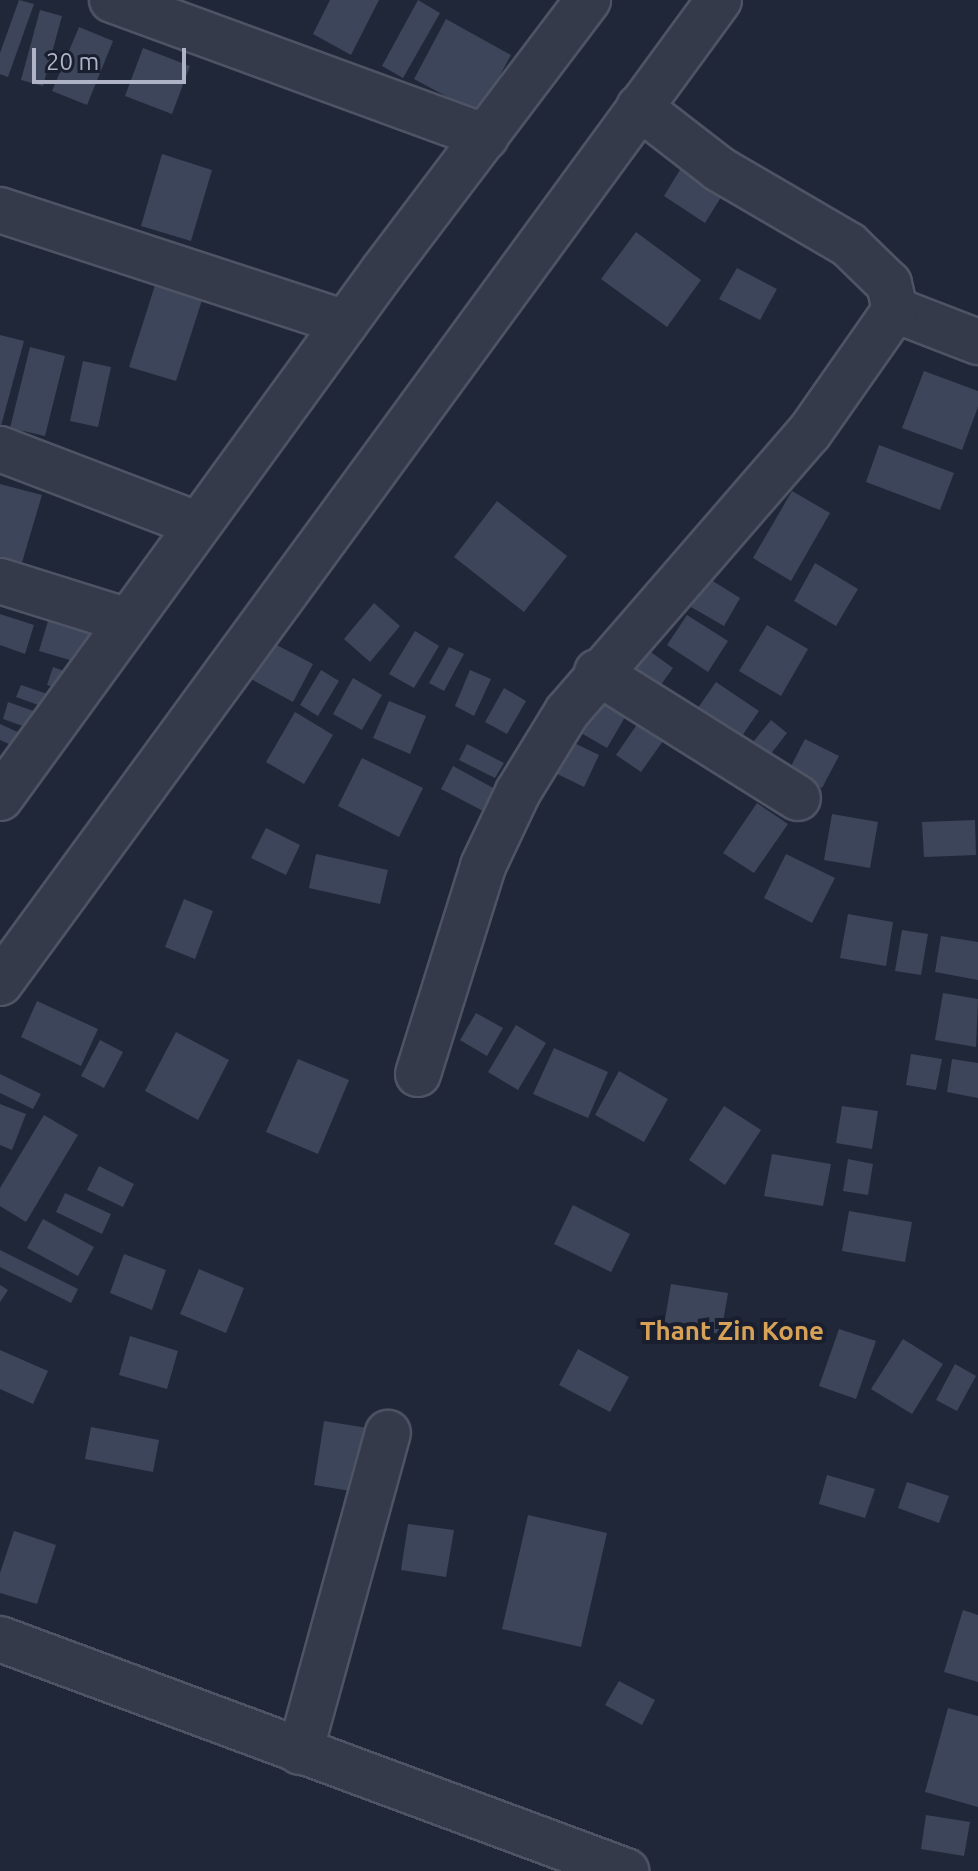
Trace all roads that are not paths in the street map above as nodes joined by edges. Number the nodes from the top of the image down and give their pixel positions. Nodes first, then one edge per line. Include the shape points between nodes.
1 (112, 0) edge
2 (588, 0) edge
3 (719, 0) edge
4 (639, 107) junction
5 (486, 137) junction
6 (0, 210) edge
7 (895, 310) junction
8 (345, 323) junction
9 (978, 342) edge
10 (0, 449) edge
11 (196, 524) junction
12 (0, 581) edge
13 (128, 621) junction
14 (597, 672) junction
15 (0, 798) edge
16 (798, 798) dead end
17 (0, 983) edge
18 (418, 1074) dead end
19 (388, 1433) dead end
20 (0, 1639) edge
21 (300, 1752) junction
22 (626, 1871) edge

1 - 5 street
2 - 5 street
3 - 4 street
4 - 7 street via 719,169 849,245 889,284
4 - 17 street
5 - 8 street
6 - 8 street
7 - 9 street
7 - 14 street via 809,433
8 - 11 street
10 - 11 street
11 - 13 street
12 - 13 street
13 - 15 street
14 - 16 street
14 - 18 street via 518,792 483,866
19 - 21 street
20 - 21 street
21 - 22 street

